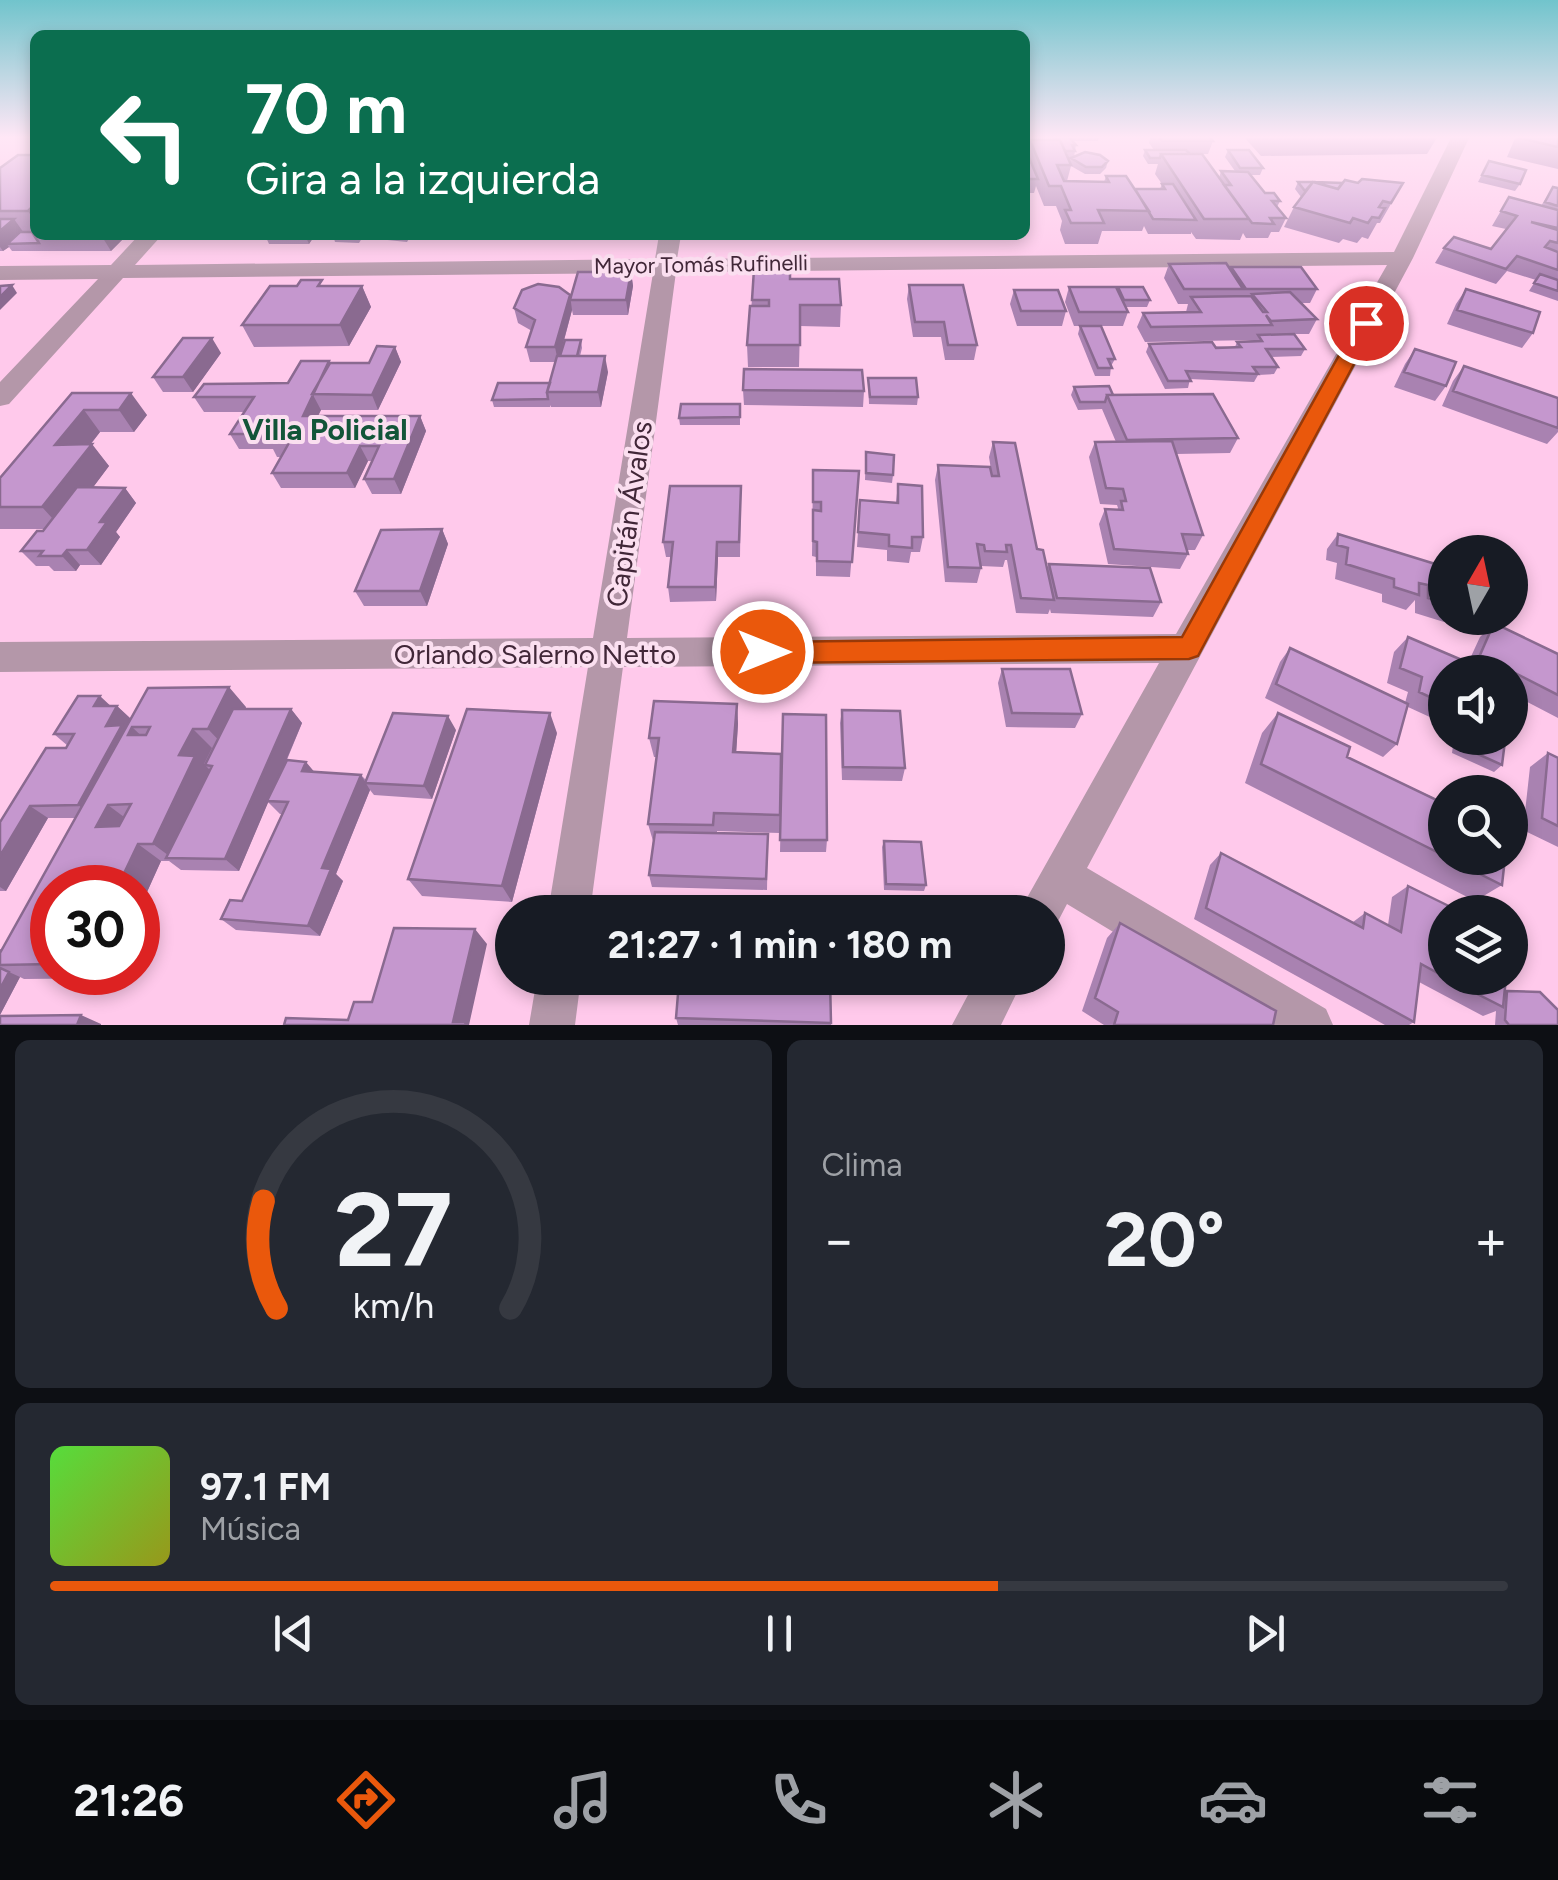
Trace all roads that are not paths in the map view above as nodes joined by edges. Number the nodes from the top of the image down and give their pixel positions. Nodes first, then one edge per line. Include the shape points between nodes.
1 (1438, 184) edge
2 (145, 240) edge
3 (668, 249) edge
4 (1402, 258) junction
5 (116, 272) junction
6 (0, 273) edge
7 (0, 398) edge
8 (1189, 648) junction
9 (608, 654) junction
10 (0, 657) edge
11 (1050, 894) edge
12 (572, 895) edge
13 (557, 995) edge
14 (992, 995) edge
15 (552, 1025) edge
16 (975, 1025) edge
17 (1310, 1025) edge

1 - 4 street
2 - 5 street
3 - 4 street, Mayor Tomás Rufinelli
3 - 5 street, Mayor Tomás Rufinelli
3 - 9 street, Capitán Ávalos
4 - 8 street
5 - 6 street, Mayor Tomás Rufinelli
5 - 7 street
8 - 9 street, Orlando Salerno Netto
8 - 11 street
9 - 10 street, Orlando Salerno Netto
9 - 12 street, Capitán Ávalos
11 - 17 street
13 - 15 street
14 - 16 street

